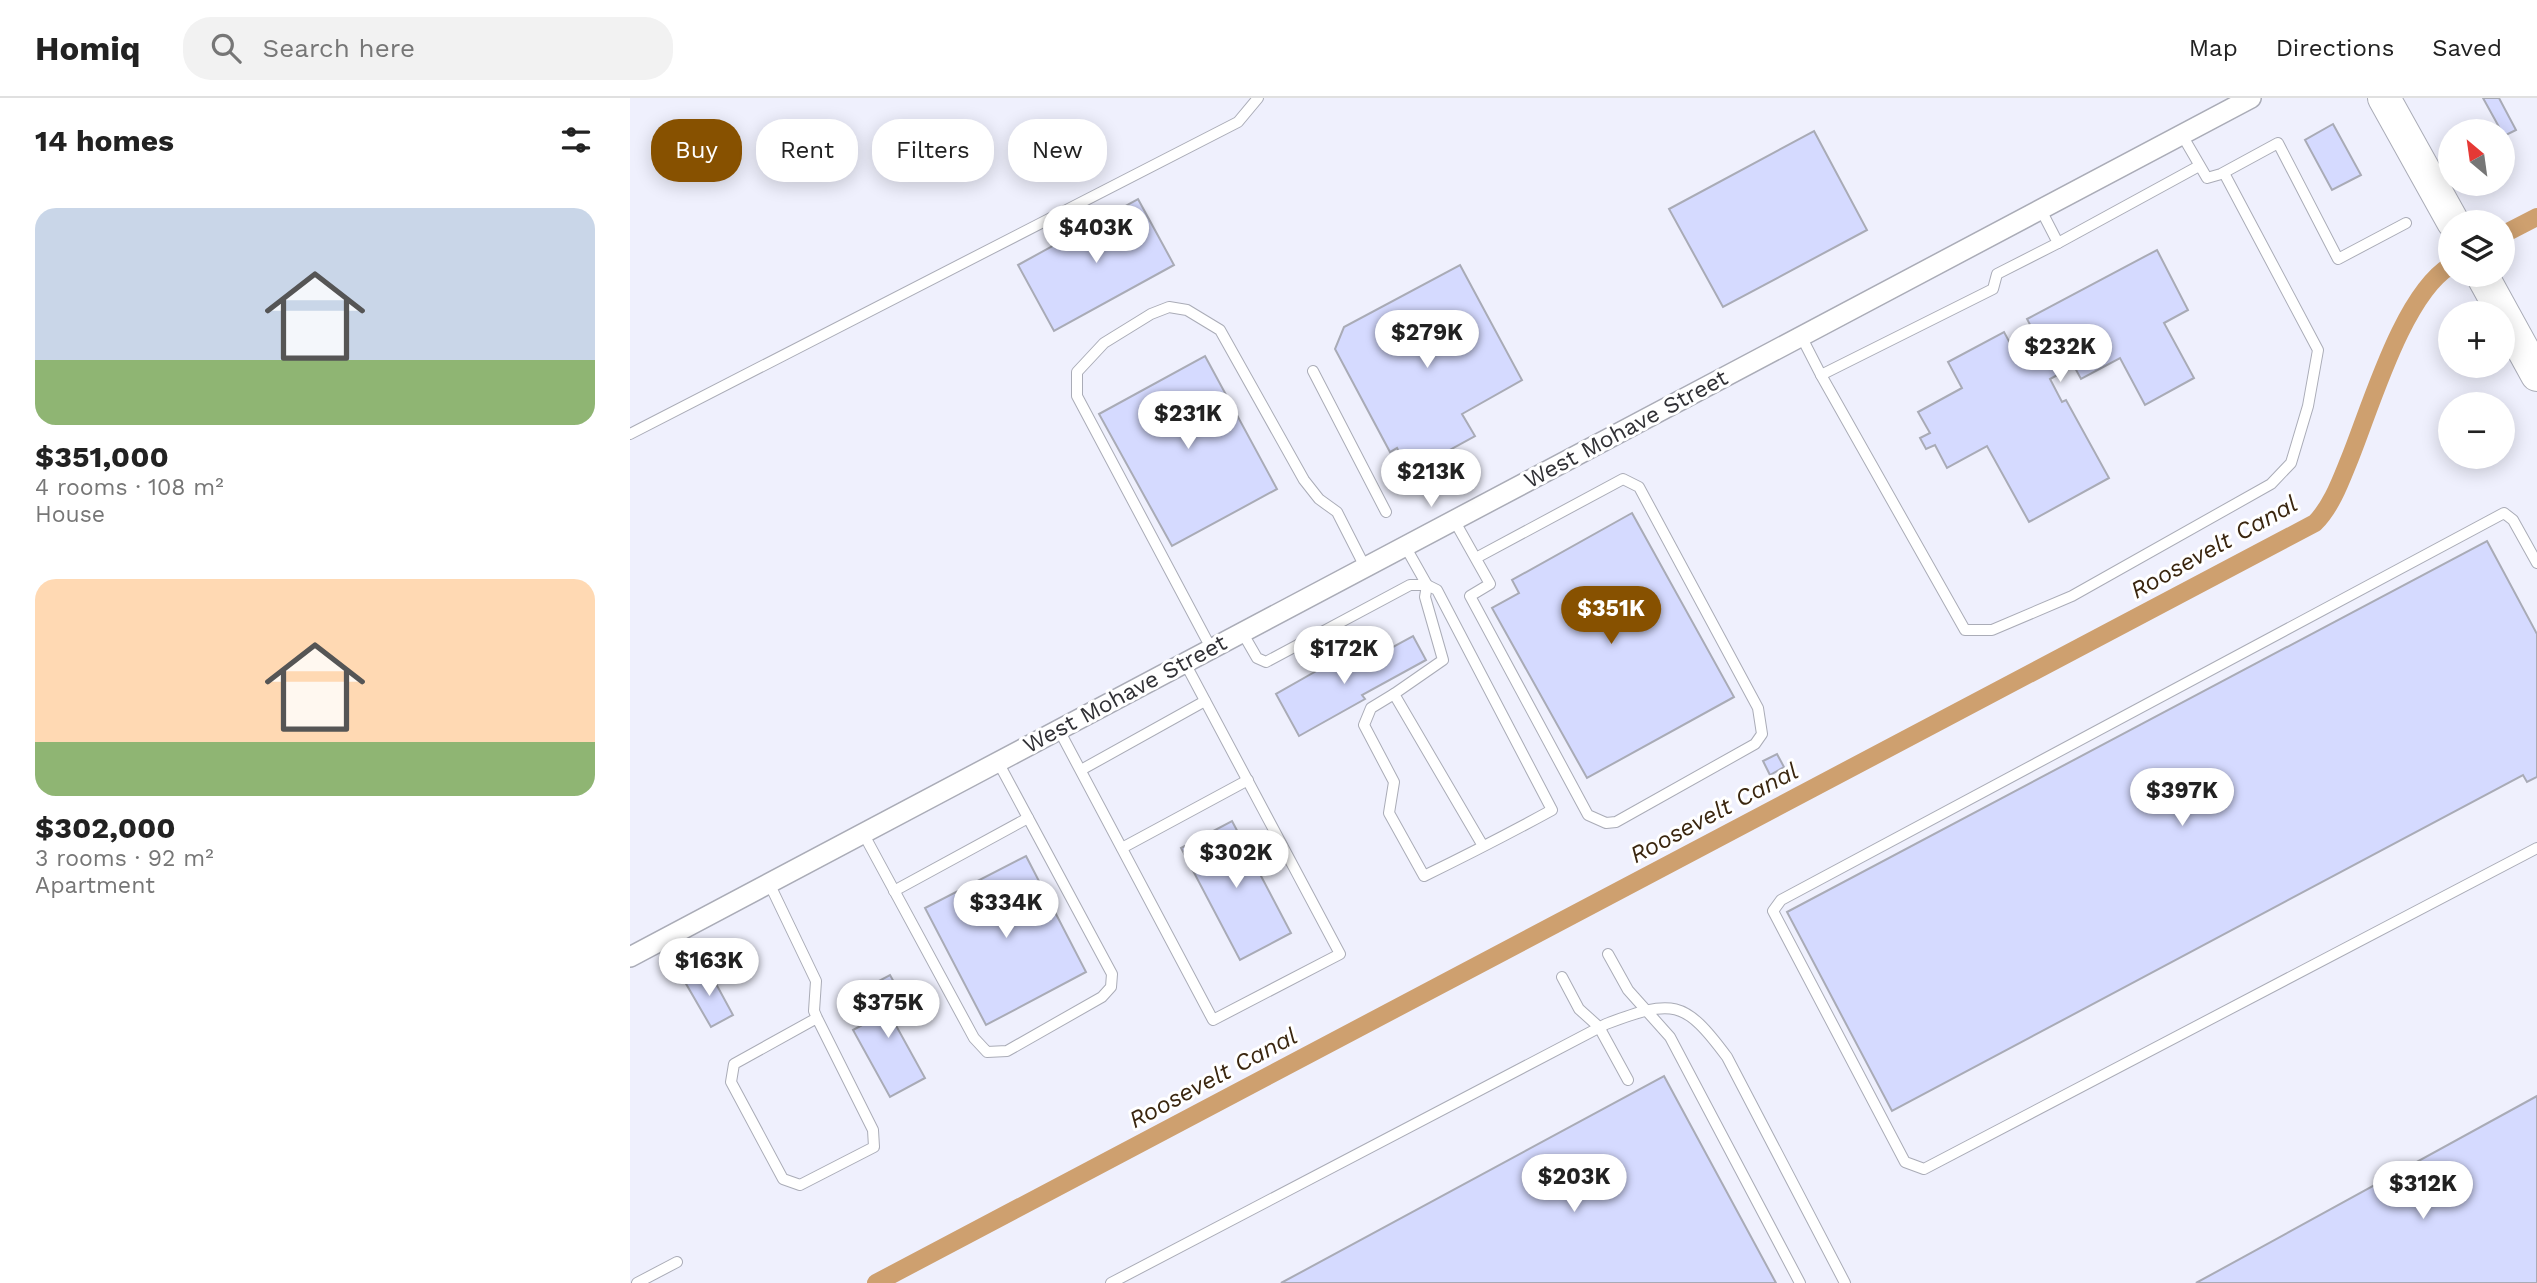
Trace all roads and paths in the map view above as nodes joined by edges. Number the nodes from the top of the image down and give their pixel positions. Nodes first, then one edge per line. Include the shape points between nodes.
1 (1258, 98) edge
2 (2251, 98) edge
3 (2384, 98) edge
4 (2182, 135) junction
5 (2199, 166) junction
6 (2224, 173) junction
7 (2040, 210) junction
8 (2446, 210) edge
9 (2406, 223) dead end
10 (2058, 243) junction
11 (2489, 287) edge
12 (1801, 336) junction
13 (1313, 371) dead end
14 (1821, 375) junction
15 (2537, 375) edge
16 (630, 434) edge
17 (1386, 512) dead end
18 (1454, 520) junction
19 (1405, 546) junction
20 (1476, 558) junction
21 (2537, 563) edge
22 (1365, 567) junction
23 (1427, 584) junction
24 (1242, 632) junction
25 (1211, 648) junction
26 (1185, 663) junction
27 (1394, 694) junction
28 (1205, 701) junction
29 (1059, 730) junction
30 (998, 762) junction
31 (1081, 770) junction
32 (1248, 780) junction
33 (1028, 818) junction
34 (863, 834) junction
35 (1483, 846) junction
36 (1122, 848) junction
37 (2537, 848) edge
38 (769, 883) junction
39 (894, 891) junction
40 (1608, 954) dead end
41 (630, 957) edge
42 (1562, 977) dead end
43 (1646, 1009) junction
44 (817, 1018) junction
45 (1599, 1027) junction
46 (1628, 1080) dead end
47 (677, 1262) dead end
48 (637, 1283) edge
49 (1111, 1283) edge
50 (1800, 1283) edge
51 (1845, 1283) edge

1 - 16 lane via 1238,122
2 - 4 street, West Mohave Street
3 - 8 main road
4 - 5 lane
4 - 7 street, West Mohave Street
5 - 6 lane via 2207,178
5 - 10 lane
6 - 9 lane via 2278,143 2338,260
6 - 14 lane via 2318,350 2291,463 2272,484 2072,597 1992,630 1965,630
7 - 10 lane
7 - 12 street, West Mohave Street
10 - 14 lane via 1997,275 1993,289
11 - 15 main road
12 - 14 lane
12 - 18 street, West Mohave Street
13 - 17 lane
18 - 19 street, West Mohave Street
18 - 20 lane
19 - 22 street, West Mohave Street
19 - 23 lane
20 - 20 lane via 1490,584 1469,596 1588,815 1605,823 1616,822 1755,744 1762,734 1758,708 1634,483 1623,479
21 - 37 lane via 2513,520 2504,513 1781,900 1773,912 1905,1162 1924,1169
22 - 24 street, West Mohave Street
22 - 25 lane via 1336,512 1304,480 1220,330 1187,310 1169,307 1152,314 1088,356 1077,372 1077,396
23 - 24 lane via 1410,585 1266,662 1257,658
23 - 27 lane via 1425,597 1443,660
23 - 35 lane via 1437,590 1552,810
24 - 25 street, West Mohave Street
25 - 26 street, West Mohave Street
26 - 28 lane
26 - 29 street, West Mohave Street
27 - 35 lane
27 - 35 lane via 1371,708 1364,725 1394,782 1390,813 1424,876
28 - 31 lane
28 - 32 lane
29 - 30 street, West Mohave Street
29 - 31 lane
30 - 33 lane
30 - 34 street, West Mohave Street
31 - 36 lane
32 - 36 lane
32 - 36 lane via 1340,954 1213,1020
33 - 39 lane
33 - 39 lane via 1112,974 1111,987 1102,997 1007,1051 987,1052 974,1038
34 - 38 street, West Mohave Street
34 - 39 lane
38 - 41 street, West Mohave Street
38 - 44 lane via 816,981
40 - 43 lane via 1628,990
42 - 45 lane via 1580,1009
43 - 45 lane
43 - 50 lane via 1670,1037
43 - 51 lane via 1679,1007 1704,1026 1727,1057
44 - 44 lane via 873,1130 874,1147 800,1185 783,1179 731,1082 734,1064
45 - 46 lane
45 - 49 lane
47 - 48 lane

